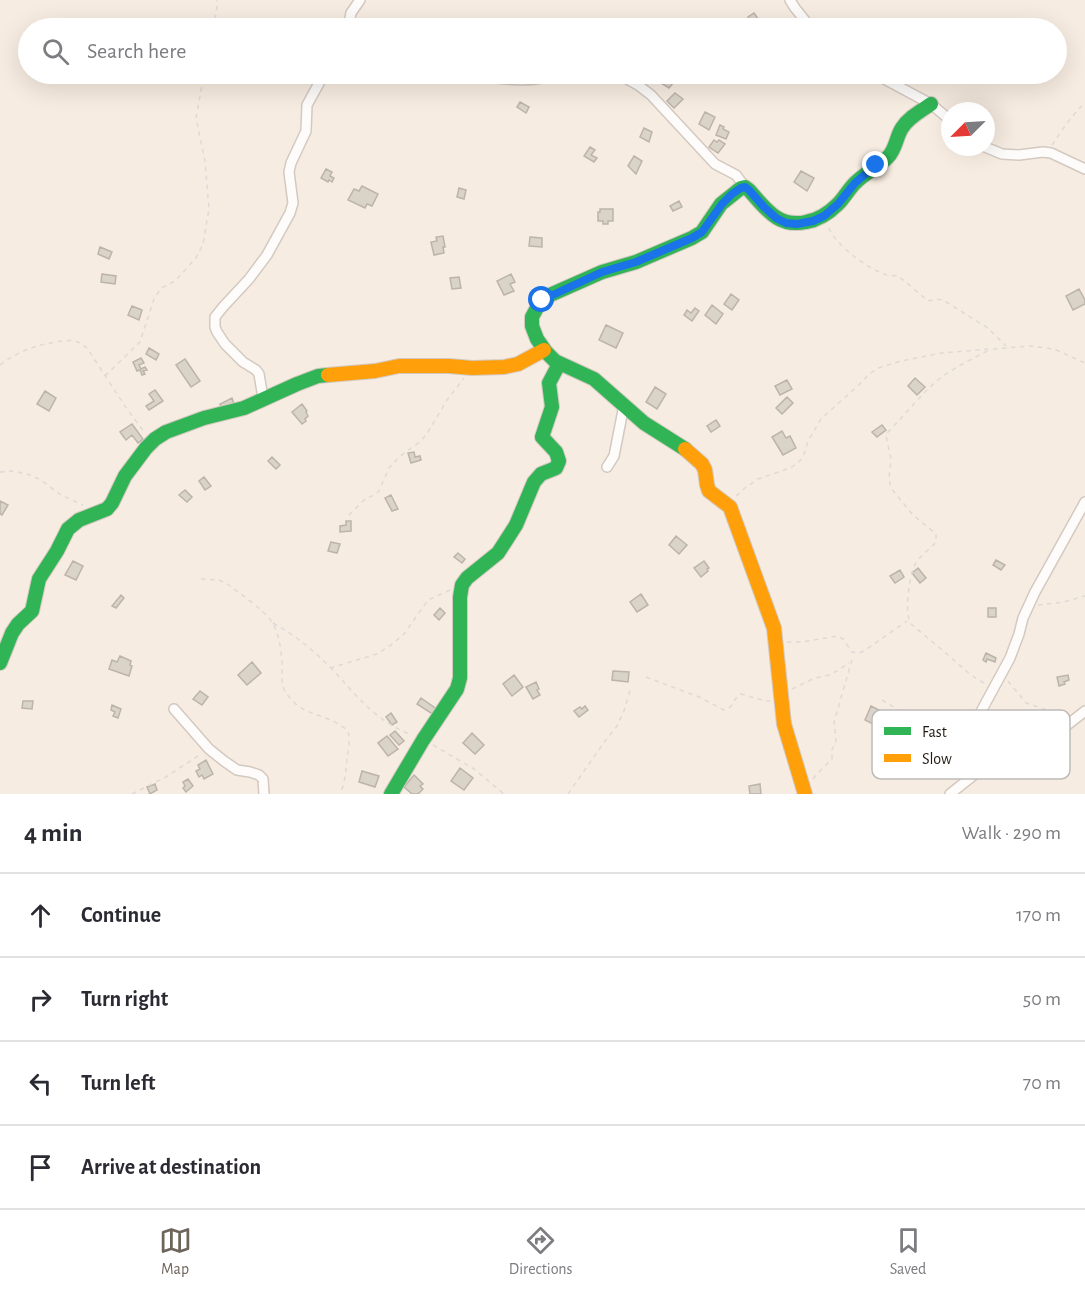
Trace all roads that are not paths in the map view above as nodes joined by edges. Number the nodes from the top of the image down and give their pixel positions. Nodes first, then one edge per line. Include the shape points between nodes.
1 (360, 0) edge
2 (790, 0) edge
3 (350, 18) edge
4 (803, 18) edge
5 (319, 84) edge
6 (636, 84) edge
7 (894, 84) edge
8 (931, 104) junction
9 (941, 112) edge
10 (995, 151) edge
11 (1085, 169) edge
12 (745, 187) junction
13 (544, 350) junction
14 (559, 364) junction
15 (263, 398) junction
16 (624, 405) junction
17 (607, 467) dead end
18 (1085, 502) edge
19 (0, 663) edge
20 (174, 710) dead end
21 (981, 710) edge
22 (1082, 714) edge
23 (1070, 723) edge
24 (969, 779) edge
25 (805, 792) edge
26 (952, 792) edge
27 (264, 794) edge
28 (391, 794) edge

1 - 3 street
2 - 4 street
5 - 15 street via 307,105 306,131 289,172 290,213 267,255 215,317 216,332 225,344 259,374
6 - 12 street via 716,164 736,175
7 - 8 street
8 - 9 street
8 - 12 street via 902,128 889,156 855,183 824,216 813,221 786,223
10 - 11 street via 1019,155 1047,152
12 - 13 street via 726,199 702,232 692,238 542,300 531,322
13 - 14 street
13 - 15 street via 504,367 399,366 330,374
14 - 16 street via 594,379
14 - 28 street via 549,386 553,408 542,437 559,461 552,471 541,474 534,482 516,525 498,553 462,585 457,689
15 - 19 street via 244,408 166,432 146,448 107,509 68,529 39,579 32,611 12,633
16 - 17 street via 614,456
16 - 25 street via 701,463 706,488 729,507 774,628 784,724
18 - 21 street via 1028,606 1010,658
20 - 27 street via 224,761 237,770 258,775
22 - 23 street
24 - 26 street

